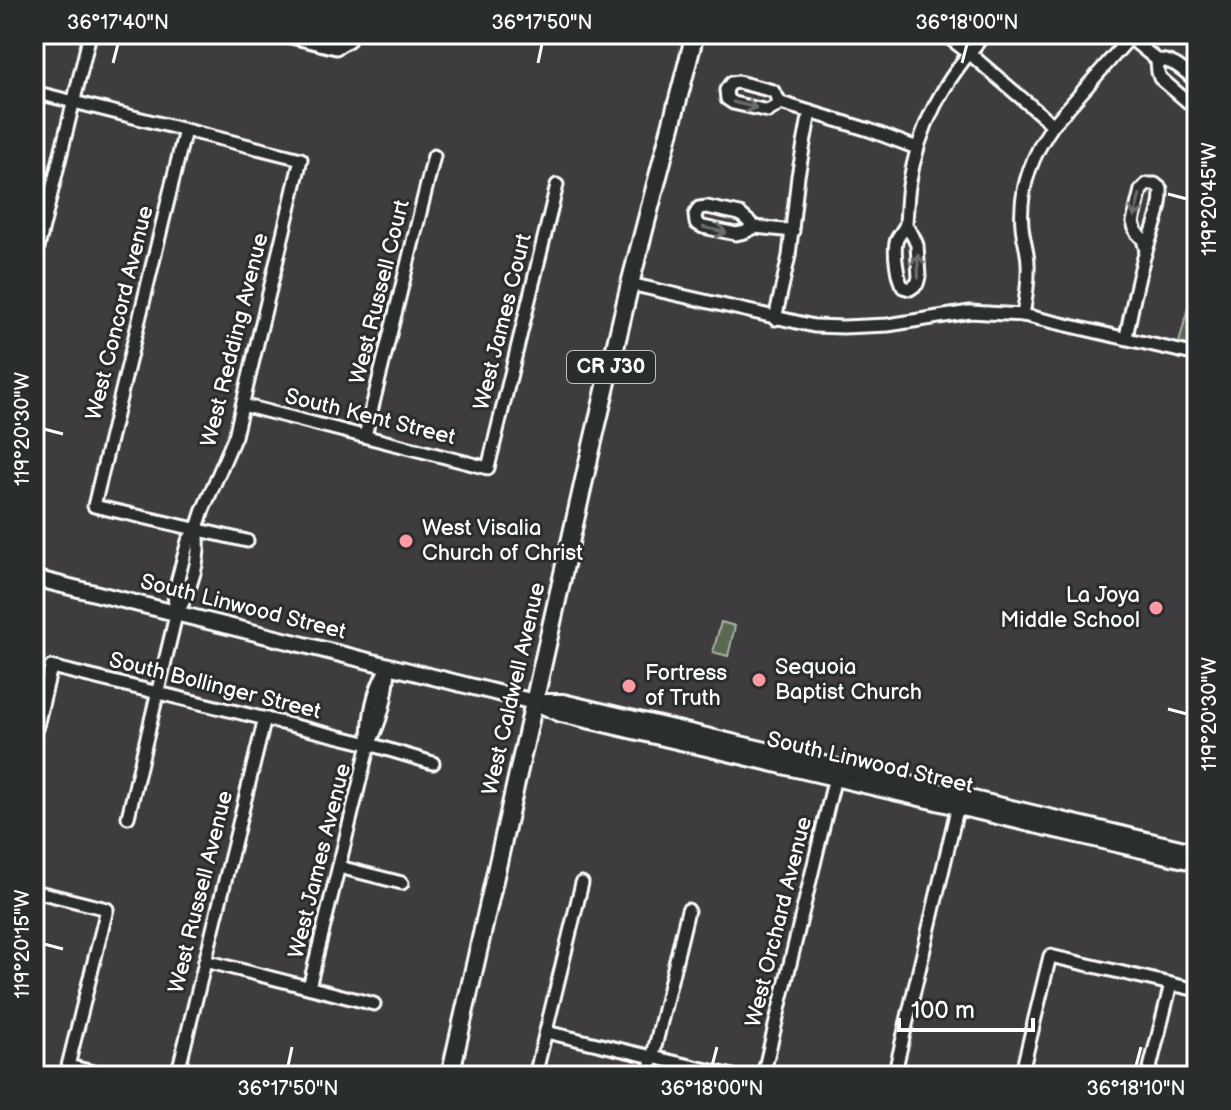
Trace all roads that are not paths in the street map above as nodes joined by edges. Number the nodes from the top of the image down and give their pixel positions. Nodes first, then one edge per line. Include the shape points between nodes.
1 (90, 34) edge
2 (279, 34) edge
3 (695, 34) edge
4 (944, 34) edge
5 (985, 34) edge
6 (1131, 36) edge
7 (347, 39) edge
8 (969, 53) junction
9 (1157, 60) junction
10 (1197, 82) edge
11 (34, 92) edge
12 (73, 102) junction
13 (781, 103) dead end
14 (1197, 103) edge
15 (810, 112) junction
16 (1053, 125) junction
17 (185, 130) junction
18 (917, 148) junction
19 (434, 156) dead end
20 (557, 185) dead end
21 (906, 226) junction
22 (755, 227) junction
23 (793, 231) junction
24 (1146, 251) junction
25 (34, 264) edge
26 (630, 284) junction
27 (1023, 315) junction
28 (775, 319) junction
29 (1126, 337) junction
30 (1197, 355) edge
31 (242, 405) junction
32 (365, 436) junction
33 (488, 468) joint
34 (197, 528) junction
35 (247, 541) dead end
36 (34, 578) edge
37 (176, 615) junction
38 (389, 665) junction
39 (157, 692) junction
40 (534, 702) junction
41 (265, 718) junction
42 (34, 739) edge
43 (369, 744) junction
44 (433, 763) dead end
45 (835, 777) junction
46 (901, 782) junction
47 (959, 801) junction
48 (128, 817) dead end
49 (1073, 834) junction
50 (1168, 845) junction
51 (1197, 852) edge
52 (1197, 863) edge
53 (339, 867) junction
54 (402, 883) dead end
55 (582, 883) dead end
56 (34, 891) edge
57 (688, 910) dead end
58 (205, 961) junction
59 (1171, 984) junction
60 (309, 987) junction
61 (1197, 990) edge
62 (374, 1004) dead end
63 (546, 1032) junction
64 (653, 1057) junction
65 (111, 1076) edge
66 (177, 1076) edge
67 (450, 1076) edge
68 (535, 1076) edge
69 (648, 1076) edge
70 (733, 1076) edge
71 (763, 1076) edge
72 (894, 1076) edge
73 (1021, 1076) edge
74 (1148, 1076) edge

1 - 12 street
2 - 7 street via 336,48
3 - 26 main road, West Caldwell Avenue / CR J30
4 - 8 street
5 - 8 street
6 - 9 street
6 - 16 street
8 - 16 street
8 - 18 street via 938,96
9 - 10 street via 1174,62
9 - 14 street via 1160,78 1188,102
11 - 12 street
12 - 17 street
12 - 25 street
13 - 15 street
15 - 18 street
15 - 23 street
16 - 27 street via 1029,170 1022,197 1028,264
17 - 31 street, West Redding Avenue via 301,159
17 - 34 street, West Concord Avenue via 94,506
18 - 21 street
19 - 32 street, West Russell Court
20 - 33 street, West James Court
21 -> 21 street via 896,247 899,281 910,289 919,277 917,245
22 -> 22 street via 740,214 707,207 695,215 703,227 736,234
22 - 23 street
23 - 28 street
24 -> 24 street via 1161,197 1155,184 1141,190 1133,222
24 - 29 street
26 - 28 street
26 - 40 main road, West Caldwell Avenue / CR J30
27 - 28 street via 970,312 843,327
27 - 29 street
29 - 30 street
31 - 32 street, South Kent Street
31 - 34 street, West Redding Avenue via 231,448
32 - 33 street, South Kent Street
34 - 35 street
34 - 37 street, West Redding Avenue via 200,545 187,597
36 - 37 street, South Linwood Street
37 - 38 street, South Linwood Street
37 - 39 street, West Redding Avenue
38 - 40 street, South Linwood Street
38 - 43 street, West James Avenue via 379,726
39 - 41 street, South Bollinger Street
39 - 42 street, South Bollinger Street via 51,667
39 - 48 street, West Redding Avenue
40 - 45 street, South Linwood Street via 561,714
40 - 46 street, South Linwood Street via 563,702
40 - 67 main road, West Caldwell Avenue / CR J30
41 - 43 street, South Bollinger Street
41 - 58 street, West Russell Avenue
43 - 44 street, South Bollinger Street
43 - 53 street, West James Avenue
45 - 46 street
45 - 47 street, South Linwood Street
45 - 71 street, West Orchard Avenue
46 - 47 street, South Linwood Street
47 - 49 street, South Linwood Street
47 - 50 street, South Linwood Street
47 - 72 street
49 - 50 street via 1159,849
49 - 52 street, South Linwood Street
50 - 51 street, South Linwood Street
53 - 54 street
53 - 60 street, West James Avenue
55 - 63 street
56 - 65 street via 107,909 68,1066
57 - 64 street
58 - 60 street
58 - 66 street, West Russell Avenue
59 - 61 street
59 - 73 street via 1050,956
59 - 74 street
60 - 62 street
63 - 64 street
63 - 68 street
64 - 69 street
64 - 70 street

